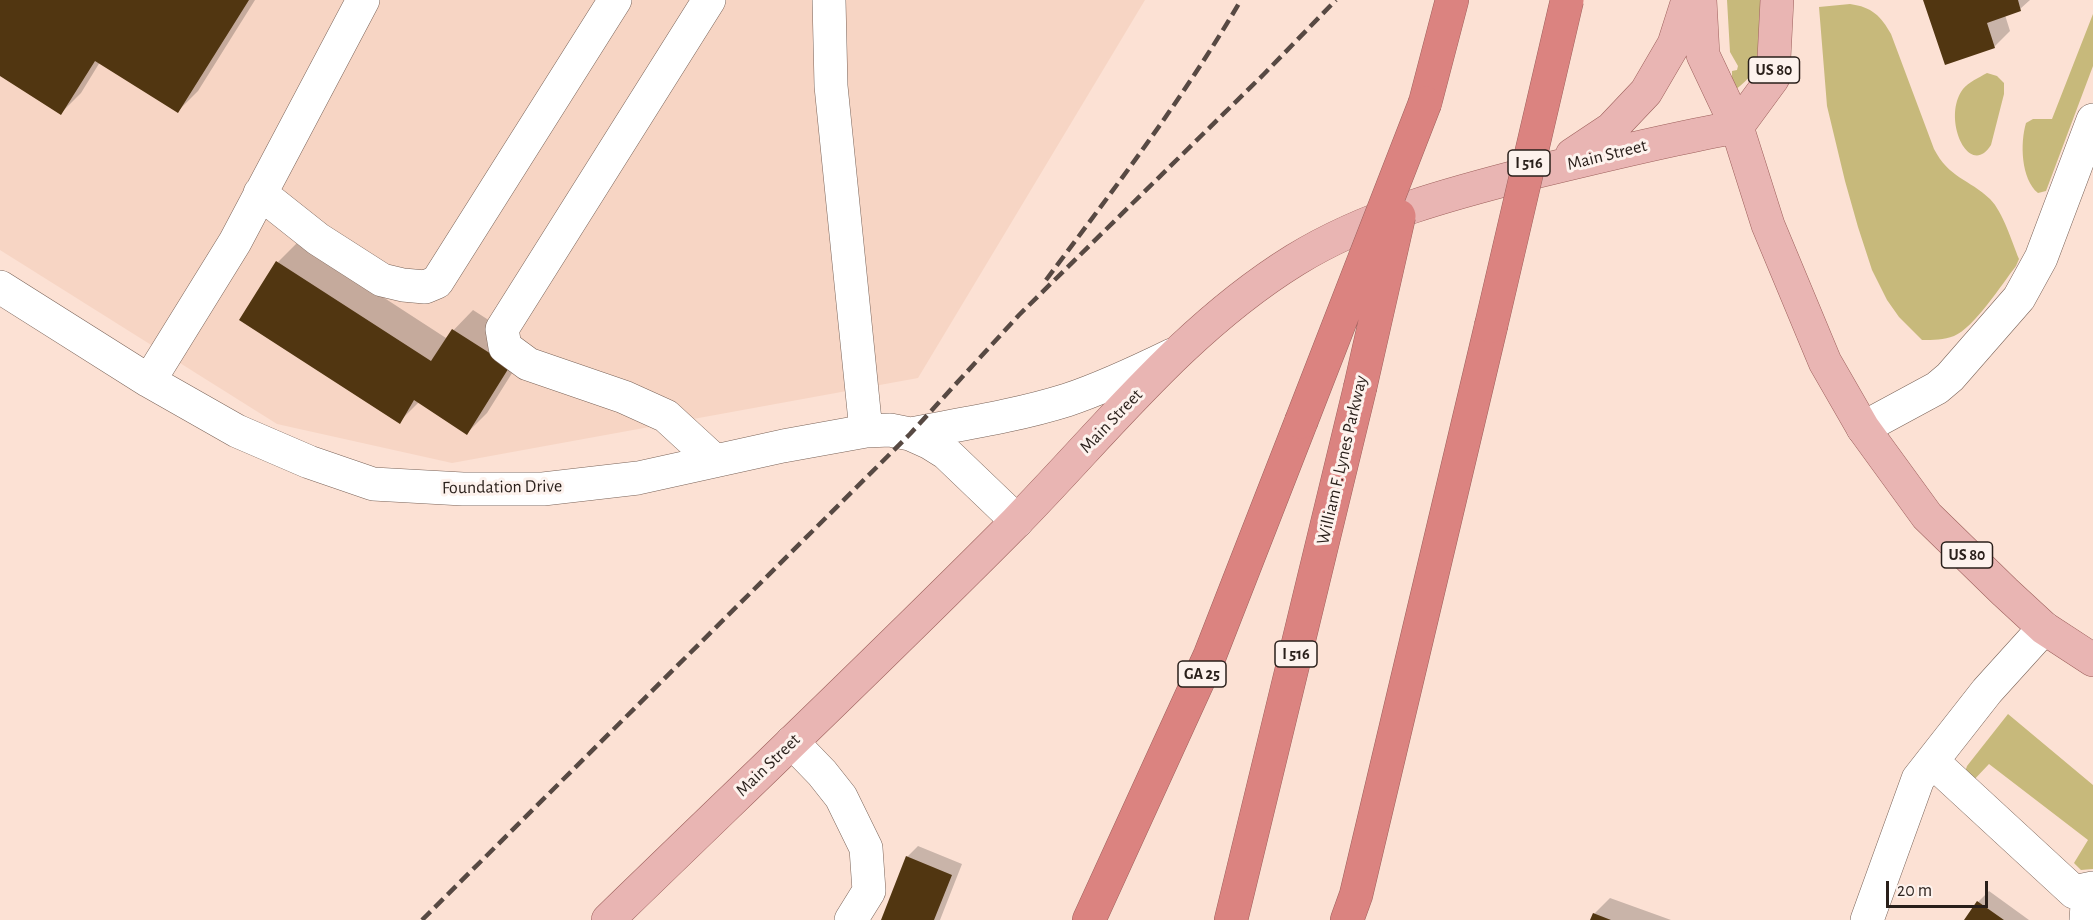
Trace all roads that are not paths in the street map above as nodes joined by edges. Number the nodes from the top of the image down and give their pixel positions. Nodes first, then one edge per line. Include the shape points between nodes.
1 (363, 0) edge
2 (615, 0) edge
3 (709, 0) edge
4 (828, 0) edge
5 (1452, 0) edge
6 (1567, 0) edge
7 (1688, 0) edge
8 (1700, 0) edge
9 (1777, 0) edge
10 (1425, 103) junction
11 (2093, 120) edge
12 (1737, 127) junction
13 (1550, 169) junction
14 (260, 193) junction
15 (0, 287) edge
16 (1176, 353) junction
17 (149, 381) junction
18 (1863, 428) junction
19 (866, 431) junction
20 (910, 434) junction
21 (715, 461) junction
22 (1017, 520) junction
23 (2044, 628) junction
24 (2093, 660) edge
25 (792, 742) junction
26 (1932, 761) junction
27 (2089, 899) edge
28 (1352, 912) edge
29 (608, 920) edge
30 (851, 920) edge
31 (1089, 920) edge
32 (1231, 920) edge
33 (1867, 920) edge

1 - 14 street
2 - 14 street via 437,282 425,287 382,280 318,239
3 - 21 street via 502,329 505,347 528,364 624,397 666,417
4 - 19 street via 831,86
5 - 10 highway, William F. Lynes Parkway / I 516
6 - 28 highway, I 516, bridge
7 - 13 main road via 1674,44 1646,92 1611,129
8 - 12 main road, US 80 via 1703,55
9 - 12 main road, US 80 via 1773,78
10 - 31 highway, GA 25, bridge via 1210,655
10 - 32 highway, William F. Lynes Parkway / I 516, bridge
11 - 18 street via 2042,258 2019,297 1937,388
12 - 13 main road, Main Street
12 - 18 main road, US 80 via 1788,275 1825,362
13 - 16 main road, Main Street via 1468,189 1367,223 1297,259 1240,298
14 - 17 street via 235,242
15 - 17 street, Foundation Drive
16 - 20 street via 1120,381 1065,400
16 - 22 main road, Main Street
17 - 21 street, Foundation Drive via 237,431 373,484 543,489 638,478
18 - 23 main road, US 80 via 1927,516
19 - 20 street, Foundation Drive
19 - 21 street, Foundation Drive
20 - 22 street, Foundation Drive via 946,453
22 - 25 main road, Main Street
23 - 24 main road, US 80
23 - 26 street via 1987,691
25 - 29 main road, Main Street
25 - 30 street via 841,797 866,848 869,891
26 - 27 street via 2074,892
26 - 33 street via 1918,779

